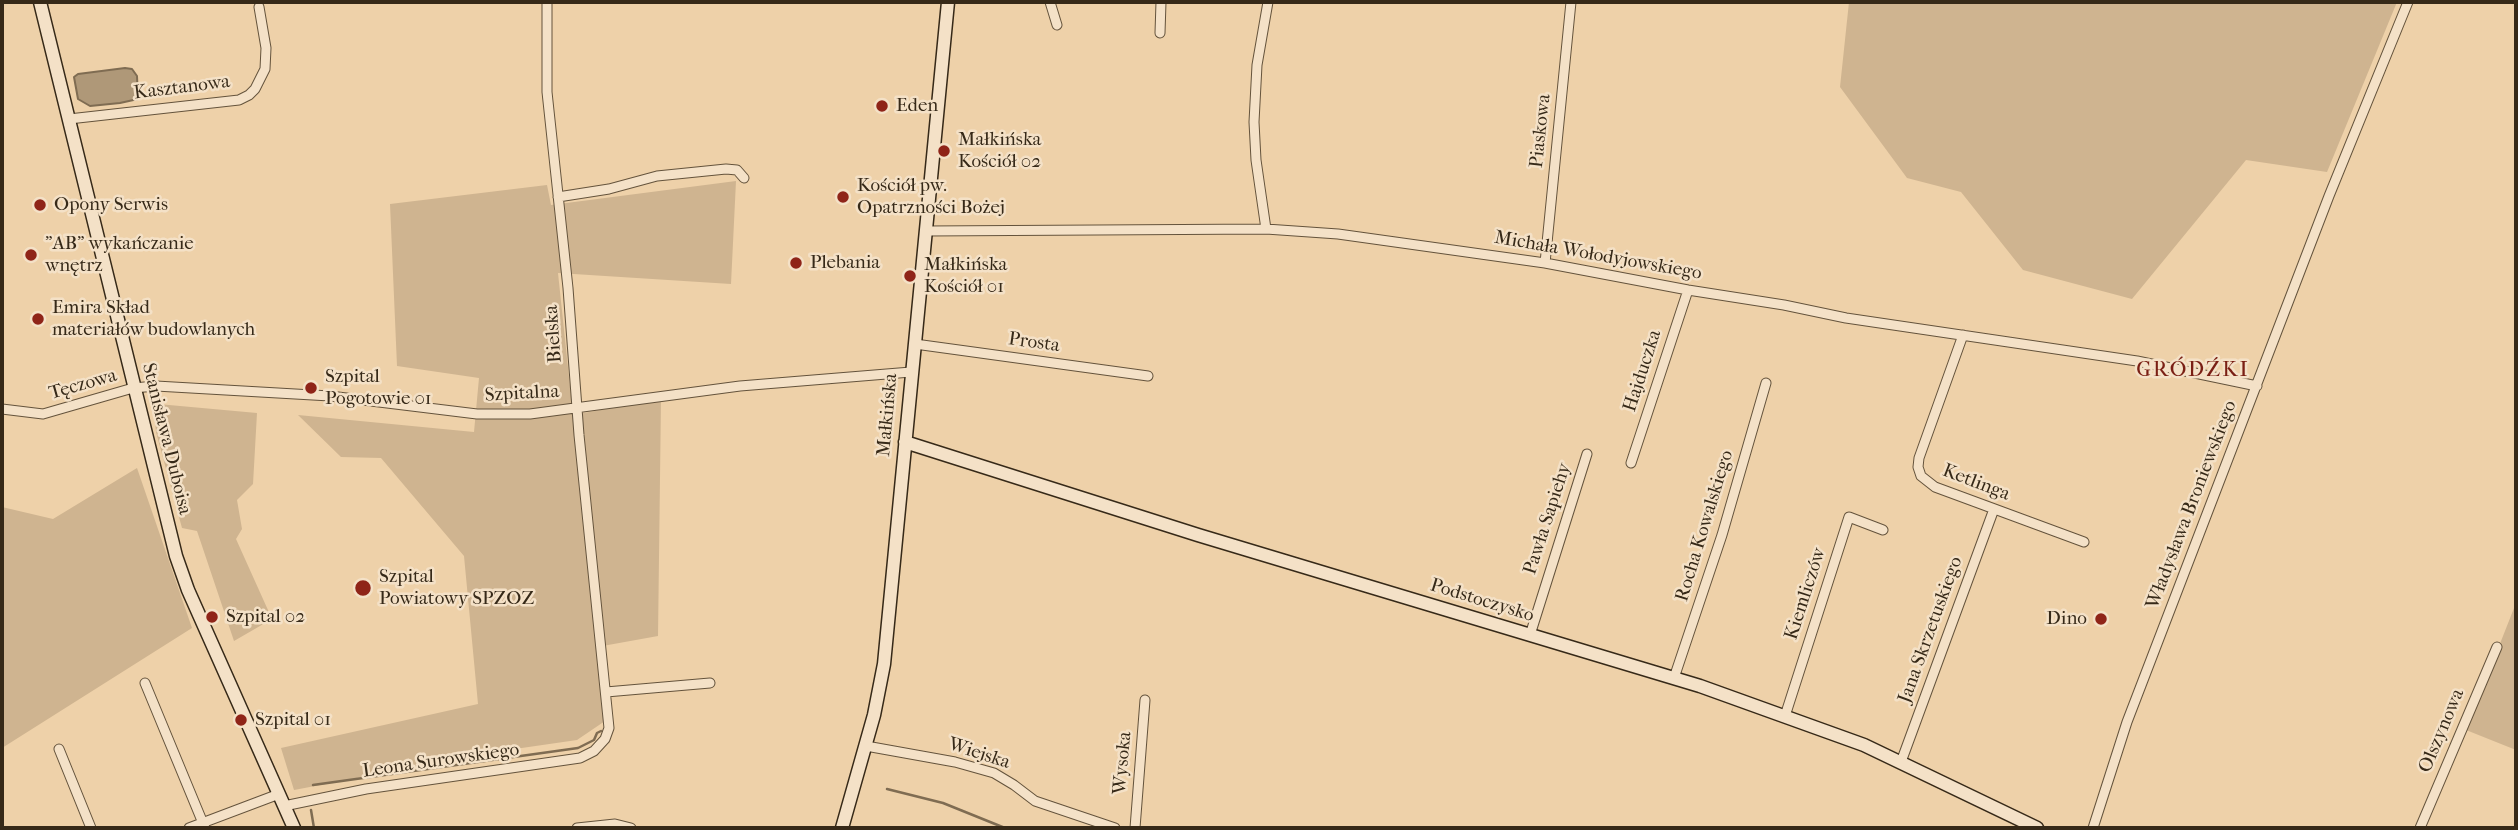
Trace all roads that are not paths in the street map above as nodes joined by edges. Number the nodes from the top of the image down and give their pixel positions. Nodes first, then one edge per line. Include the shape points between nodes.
1 (40, 2) edge
2 (547, 2) edge
3 (948, 2) edge
4 (1051, 2) edge
5 (1161, 2) edge
6 (1268, 2) edge
7 (1571, 2) edge
8 (2408, 2) edge
9 (259, 7) dead end
10 (1057, 25) dead end
11 (1160, 33) dead end
12 (69, 120) junction
13 (744, 178) dead end
14 (558, 197) junction
15 (1266, 229) junction
16 (927, 231) junction
17 (1545, 263) junction
18 (1688, 290) junction
19 (1963, 335) junction
20 (915, 344) junction
21 (912, 372) junction
22 (1148, 376) dead end
23 (1766, 383) dead end
24 (2257, 386) junction
25 (133, 388) junction
26 (576, 408) junction
27 (2, 409) edge
28 (905, 442) junction
29 (1587, 454) dead end
30 (1631, 463) dead end
31 (1994, 509) junction
32 (1883, 530) dead end
33 (2084, 542) dead end
34 (1530, 635) junction
35 (2497, 647) dead end
36 (1674, 678) junction
37 (145, 683) dead end
38 (710, 683) dead end
39 (607, 692) junction
40 (1145, 700) dead end
41 (1785, 716) junction
42 (600, 746) joint
43 (866, 746) junction
44 (59, 749) dead end
45 (1901, 762) junction
46 (281, 800) junction
47 (204, 826) edge
48 (91, 828) edge
49 (189, 828) edge
50 (294, 828) edge
51 (577, 828) edge
52 (631, 828) edge
53 (842, 828) edge
54 (1115, 828) edge
55 (1135, 828) edge
56 (2036, 828) edge
57 (2093, 828) edge
58 (2420, 828) edge

1 - 12 street, Stanisława Duboisa
2 - 14 street, Bielska via 547,92
3 - 16 street, Małkińska
4 - 10 street
5 - 11 street
6 - 15 street via 1257,65 1254,122
7 - 17 street, Piaskowa
8 - 24 street, Władysława Broniewskiego
9 - 12 street, Kasztanowa via 265,69 248,95 239,100
12 - 25 street, Stanisława Duboisa
13 - 14 street via 737,170 726,169 657,176
14 - 26 street, Bielska
15 - 16 street, Michała Wołodyjowskiego
15 - 17 street, Michała Wołodyjowskiego via 1338,234
16 - 20 street, Małkińska
17 - 18 street, Michała Wołodyjowskiego
18 - 19 street, Michała Wołodyjowskiego
18 - 30 street, Hajduczka
19 - 24 street, Michała Wołodyjowskiego via 2137,361
19 - 31 street, Ketlinga via 1918,467 1926,483
20 - 21 street, Małkińska
20 - 22 street, Prosta
21 - 26 street, Szpitalna via 740,386
21 - 28 street, Małkińska
23 - 36 street, Rocha Kowalskiego
24 - 57 street, Władysława Broniewskiego via 2127,722
25 - 26 street, Szpitalna via 330,396 477,414
25 - 27 street, Tęczowa via 43,414
25 - 46 street, Stanisława Duboisa via 188,590
26 - 39 street, Bielska
28 - 34 street, Podstoczysko
28 - 43 street, Małkińska via 884,664
29 - 34 street, Pawła Sapiehy
31 - 33 street, Ketlinga
31 - 45 street, Jana Skrzetuskiego
32 - 41 street, Kiemliczów via 1849,517
34 - 36 street, Podstoczysko
35 - 58 street, Olszynowa
36 - 41 street, Podstoczysko
37 - 47 street
38 - 39 street
39 - 42 street, Bielska via 609,729
40 - 55 street, Wysoka
41 - 45 street, Podstoczysko
42 - 46 street, Leona Surowskiego via 580,758
43 - 53 street, Małkińska
43 - 54 street, Wiejska via 994,773 1035,801
44 - 48 street
45 - 56 street, Podstoczysko
46 - 47 street, Leona Surowskiego
46 - 50 street, Stanisława Duboisa
47 - 49 street, Leona Surowskiego
51 - 52 street via 615,824

